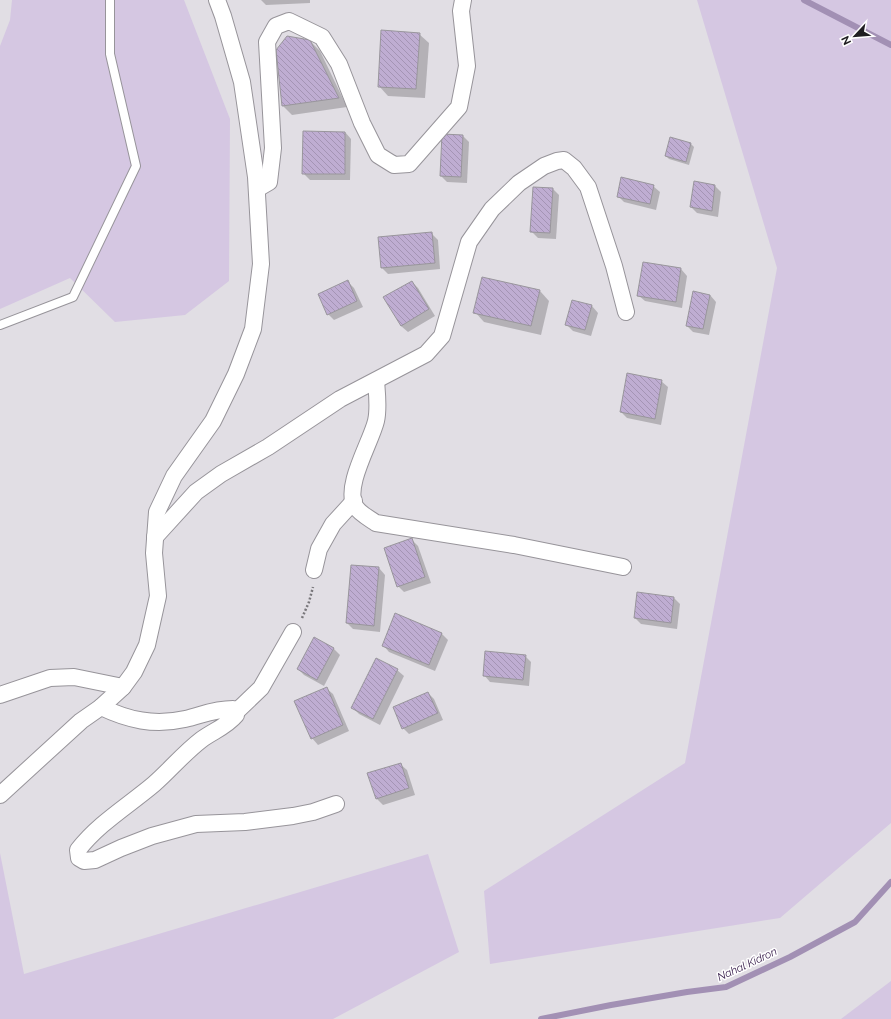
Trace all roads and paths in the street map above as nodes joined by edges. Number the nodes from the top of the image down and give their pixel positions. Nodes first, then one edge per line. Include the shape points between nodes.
1 (110, 0) edge
2 (217, 0) edge
3 (463, 0) edge
4 (257, 189) junction
5 (626, 312) dead end
6 (0, 325) edge
7 (376, 381) junction
8 (354, 501) junction
9 (155, 537) junction
10 (623, 567) dead end
11 (314, 570) joint
12 (293, 632) joint
13 (123, 687) junction
14 (0, 695) edge
15 (101, 706) junction
16 (236, 712) junction
17 (0, 795) edge
18 (336, 804) dead end

1 - 6 lane via 110,54 136,166 73,297
2 - 4 street via 242,82
3 - 4 street via 461,11 467,66 459,107 409,164 394,165 378,155 362,123 339,64 322,37 289,21 276,26 267,42 273,148 269,182
4 - 9 street via 261,264 253,329 236,374 213,421 174,476 158,512
5 - 7 street via 588,187 574,168 564,160 557,161 544,166 519,183 492,209 470,242 442,336 426,354
7 - 8 street via 376,421 354,478
7 - 9 street via 340,399 268,447 221,474 196,492
8 - 10 street via 355,506 364,515 376,523 514,545
8 - 11 street via 333,524 319,549
9 - 13 street via 158,596 147,645 134,672
11 - 12 path via 314,585 309,602
12 - 16 street via 261,688
13 - 14 street via 74,677 50,678
13 - 15 street
15 - 16 street via 118,715 146,722 183,719 220,709 233,709
15 - 17 street
16 - 18 street via 229,724 201,740 153,785 87,838 78,850 78,858 84,861 95,860 152,836 196,824 294,816

